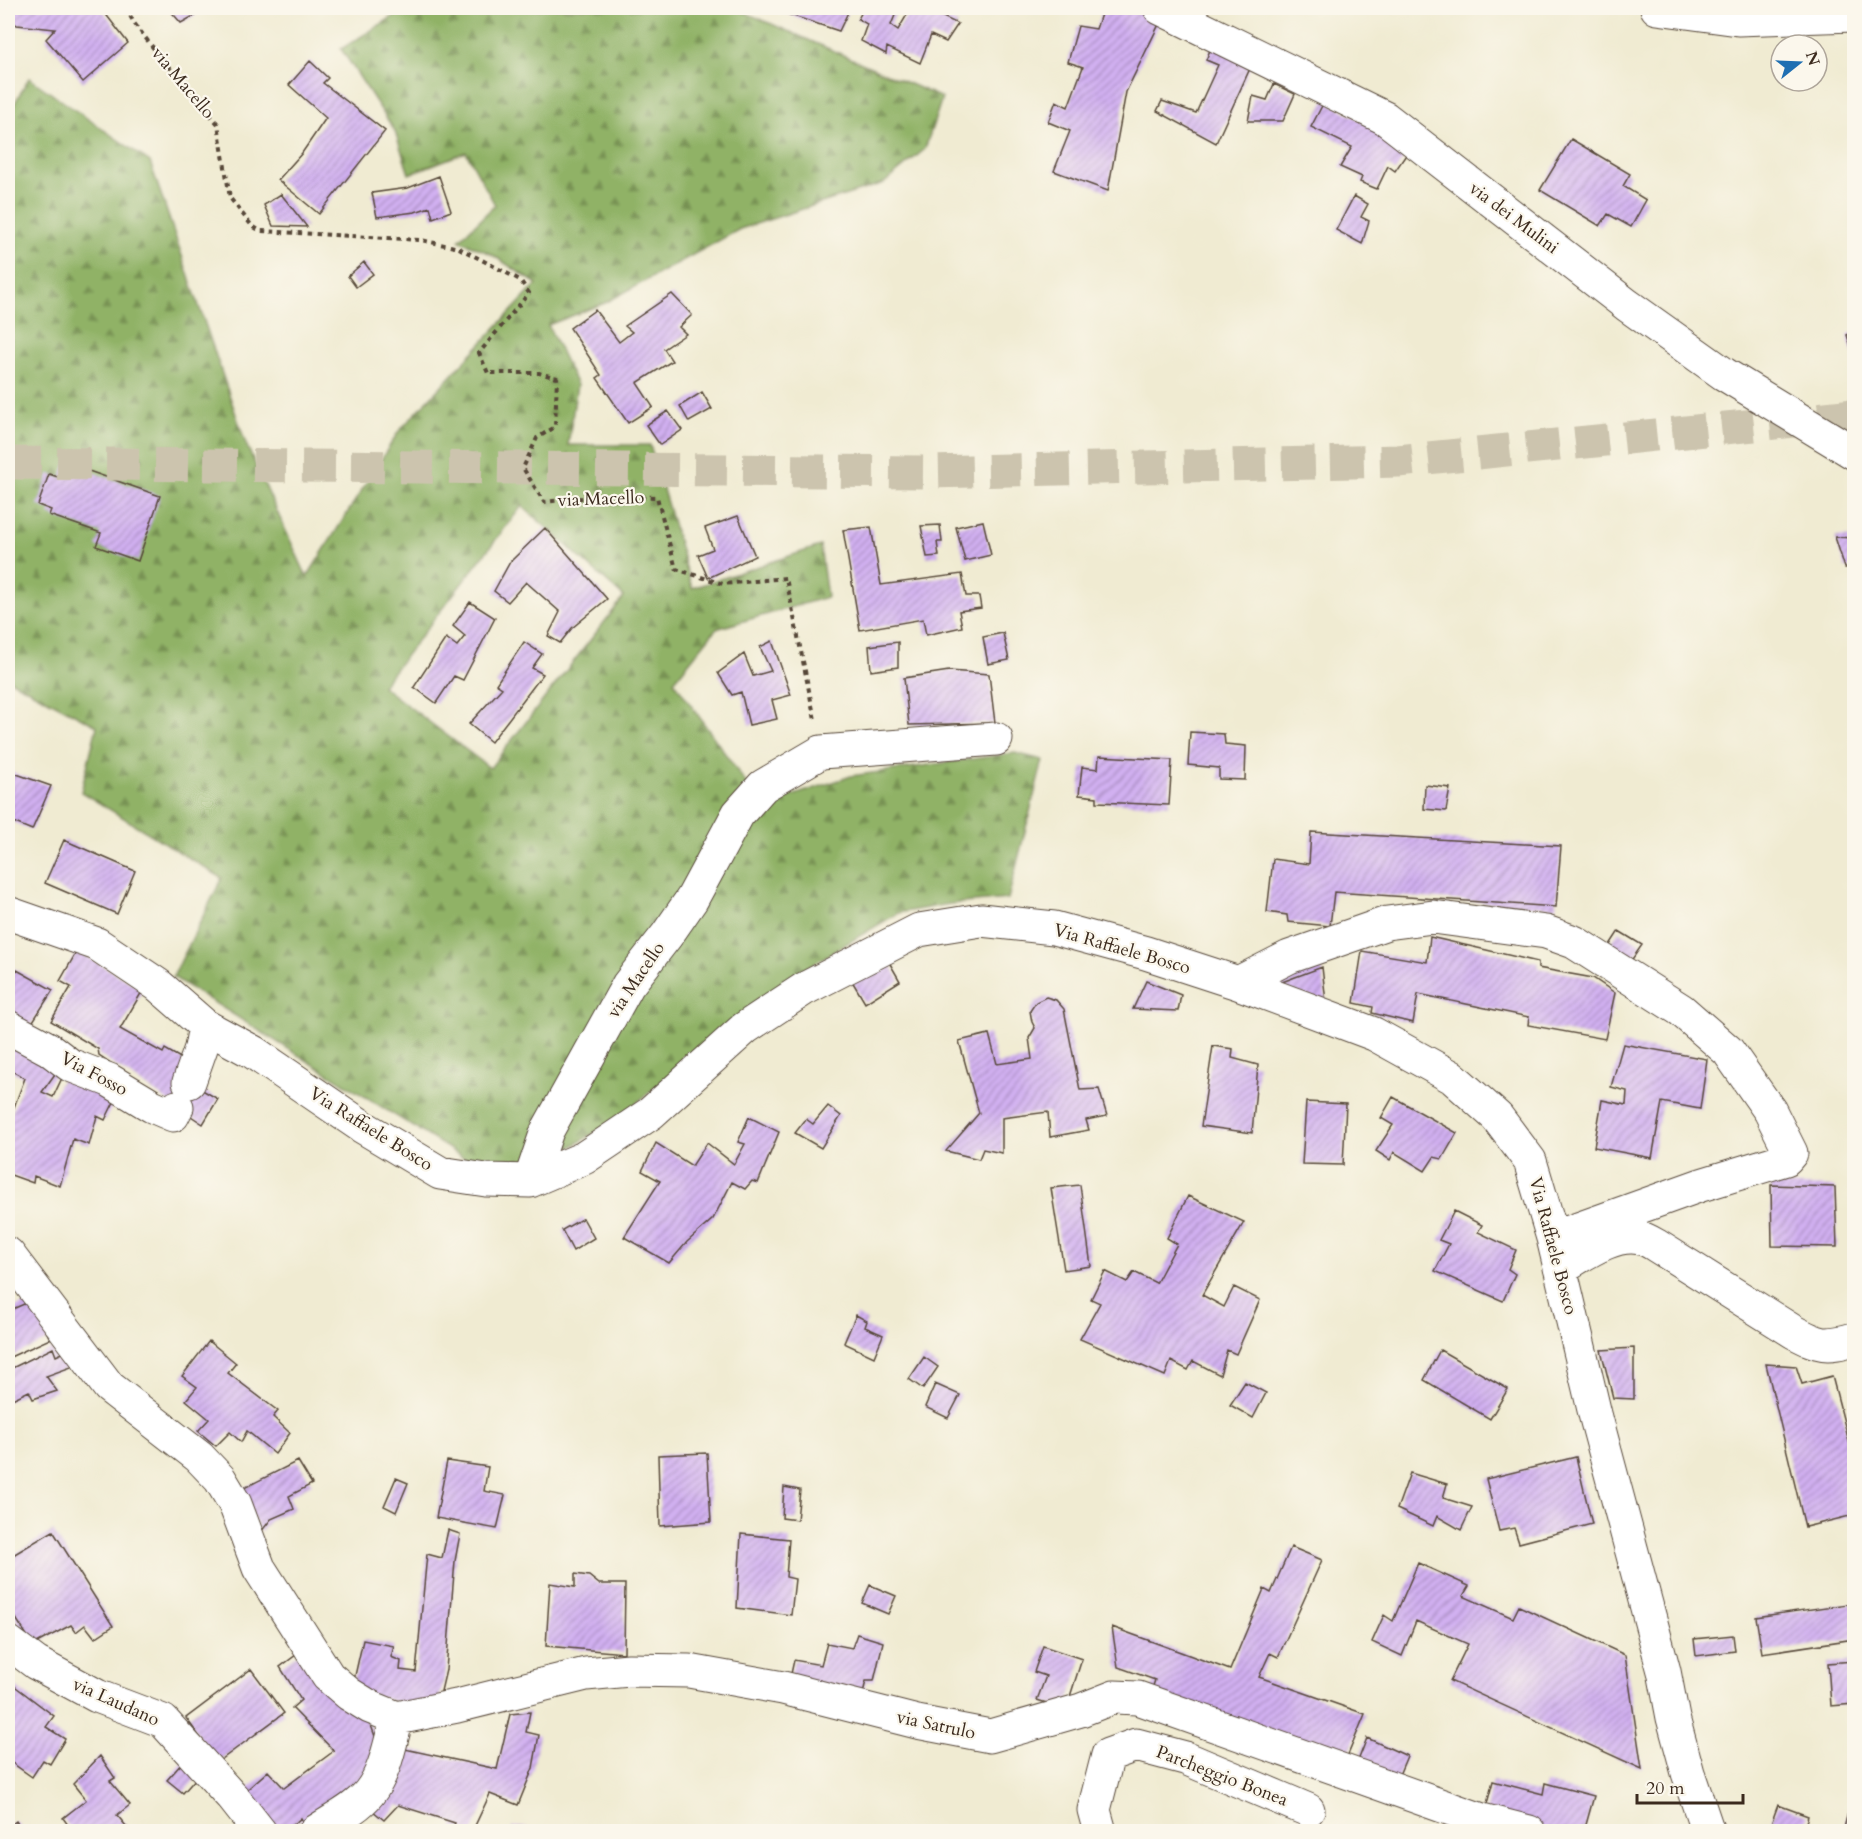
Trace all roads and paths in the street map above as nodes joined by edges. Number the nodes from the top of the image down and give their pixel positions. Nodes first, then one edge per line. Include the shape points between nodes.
1 (126, 8) edge
2 (1160, 8) edge
3 (1657, 8) edge
4 (1854, 15) edge
5 (1854, 453) edge
6 (996, 739) dead end
7 (821, 752) junction
8 (8, 913) edge
9 (1238, 983) junction
10 (205, 1026) junction
11 (8, 1027) edge
12 (530, 1181) junction
13 (1557, 1253) junction
14 (8, 1254) edge
15 (1854, 1339) edge
16 (8, 1641) edge
17 (397, 1718) junction
18 (1308, 1810) dead end
19 (260, 1832) edge
20 (315, 1832) edge
21 (1100, 1832) edge
22 (1529, 1832) edge
23 (1708, 1832) edge

1 - 7 path, via Macello via 161,58 218,124 230,198 252,226 261,231 421,240 459,248 520,280 529,293 479,353 488,374 539,373 557,378 555,427 537,438 523,468 544,501 657,497 676,569 723,584 786,578
2 - 5 street, via dei Mulini via 1385,118 1627,305 1724,374
3 - 4 street via 1738,19
6 - 7 street, via Macello
7 - 12 street, via Macello via 764,786 738,814 692,899 628,985 547,1131
8 - 10 street, Via Raffaele Bosco via 97,944 158,985
9 - 12 street, Via Raffaele Bosco via 1054,928 981,920 919,930 804,988 745,1028 651,1113 584,1158
9 - 13 street, Via Raffaele Bosco via 1374,1034 1452,1077 1497,1117 1530,1161
9 - 13 street via 1289,957 1387,923 1433,917 1546,932 1574,942 1681,1010 1728,1051 1770,1111 1791,1153 1786,1159 1701,1185
10 - 11 street, Via Fosso via 201,1048 173,1115 109,1080 70,1065
10 - 12 street, Via Raffaele Bosco via 253,1052 363,1127 440,1173
13 - 15 street via 1625,1237 1641,1238 1817,1344 1833,1345
13 - 23 street, Via Raffaele Bosco via 1676,1729
14 - 17 street via 109,1387 199,1456 220,1479 235,1504 259,1568 328,1676 370,1707
16 - 19 street, via Laudano via 36,1663 97,1696 163,1720
17 - 20 street via 384,1763 370,1792
17 - 22 street, via Satrulo via 586,1674 629,1670 689,1671 783,1688 990,1736 1114,1697 1138,1698 1482,1820
18 - 21 street, Parcheggio Bonea via 1185,1758 1136,1745 1108,1755 1094,1810

